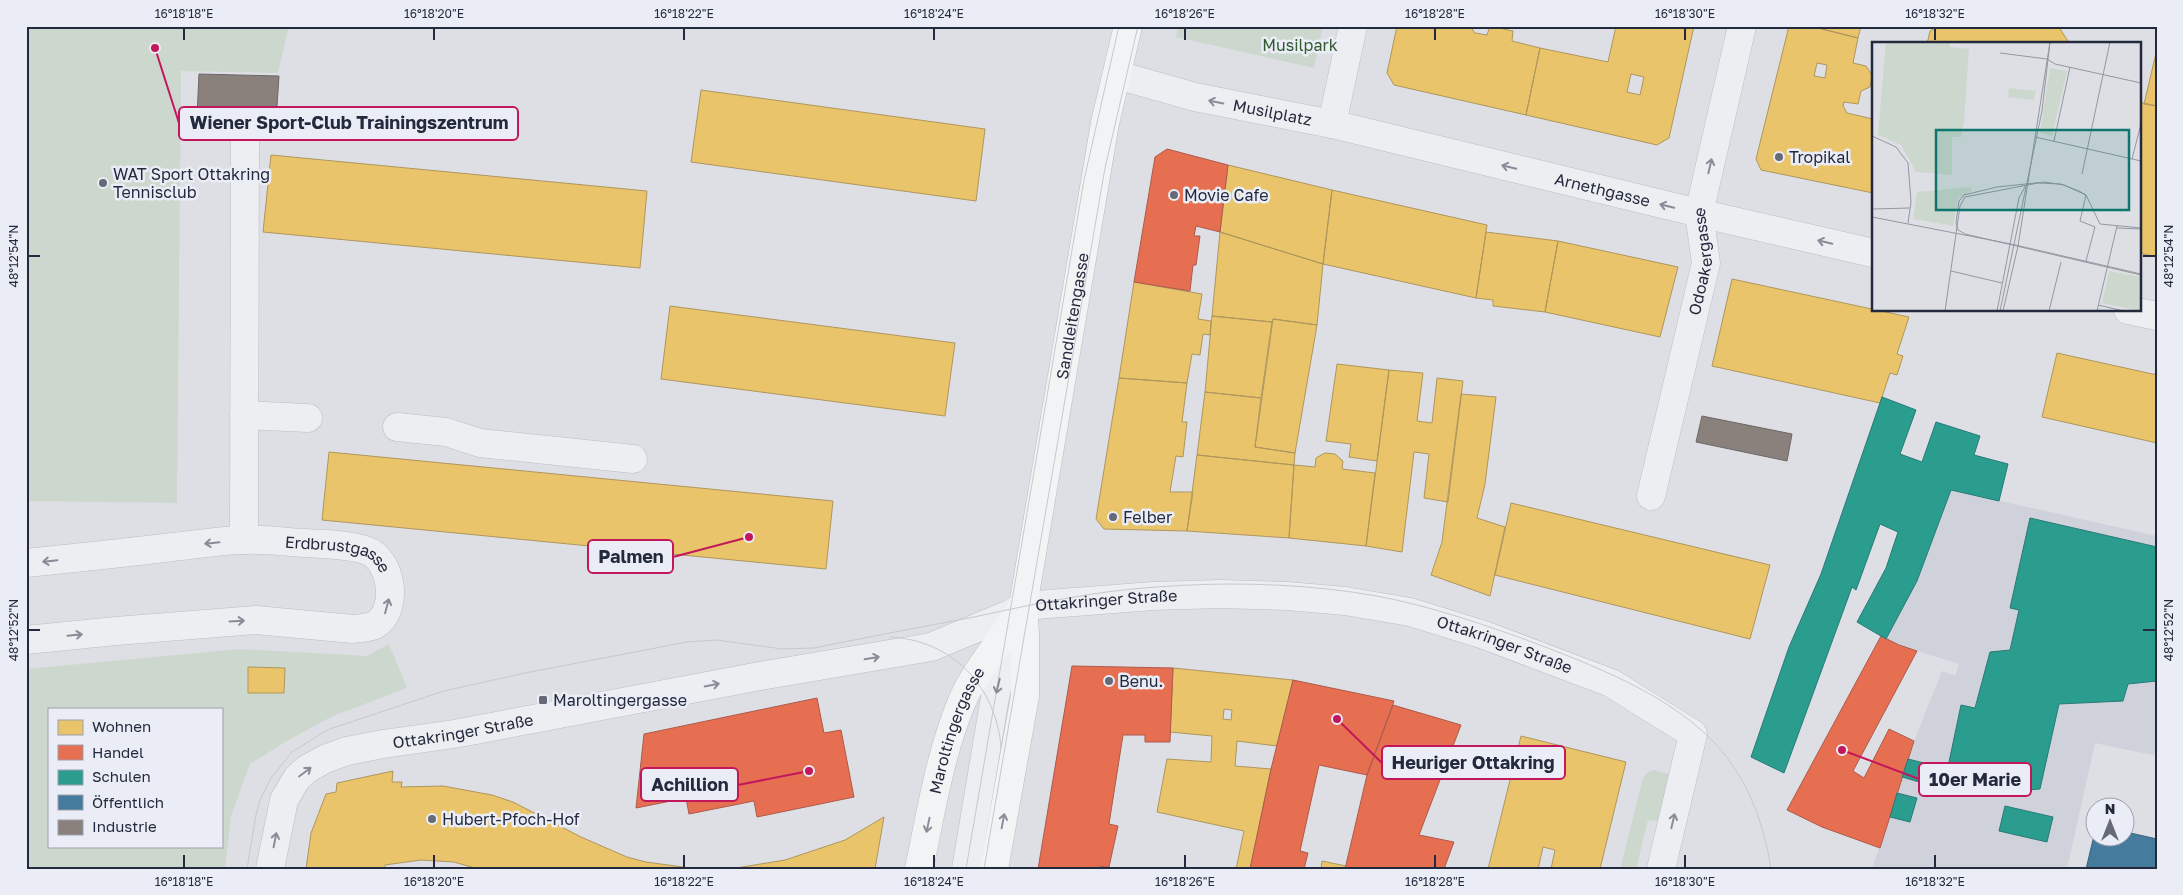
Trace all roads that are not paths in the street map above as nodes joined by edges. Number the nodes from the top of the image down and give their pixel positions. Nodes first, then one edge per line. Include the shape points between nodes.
1 (1128, 26) edge
2 (1354, 26) edge
3 (1742, 26) edge
4 (1116, 75) junction
5 (1332, 124) junction
6 (245, 134) dead end
7 (1699, 213) junction
8 (1872, 252) edge
9 (2133, 311) edge
10 (2157, 316) edge
11 (244, 415) junction
12 (308, 418) dead end
13 (397, 427) dead end
14 (633, 459) dead end
15 (1651, 496) dead end
16 (244, 540) junction
17 (26, 563) edge
18 (1023, 606) junction
19 (26, 640) edge
20 (270, 869) edge
21 (919, 869) edge
22 (966, 869) edge
23 (994, 869) edge
24 (1661, 869) edge

1 - 4 main road, Sandleitengasse
2 - 5 street, Musilplatz
7 -> 3 street, Odoakergasse
5 -> 4 street, Musilplatz via 1195,98
4 - 18 main road, Sandleitengasse via 1103,133
7 -> 5 street, Arnethgasse
6 - 11 street
8 -> 7 street, Arnethgasse
7 - 15 street, Odoakergasse via 1706,263
9 - 10 street
11 - 12 street
11 - 16 street
13 - 14 street via 446,432 480,442
16 -> 17 street, Erdbrustgasse
19 -> 16 street, Erdbrustgasse via 249,621 353,629 376,624 384,616 388,606 388,575 377,556 365,550 333,545
20 -> 18 street, Ottakringer Straße via 280,812 297,778 325,759 347,751 925,648
18 -> 21 main road, Maroltingergasse via 963,699 942,761
18 -> 22 street, Maroltingergasse via 1012,633 995,697
23 -> 18 main road via 1025,696
24 -> 18 street, Ottakringer Straße via 1693,734 1611,683 1484,635 1410,612 1345,601 1220,594

